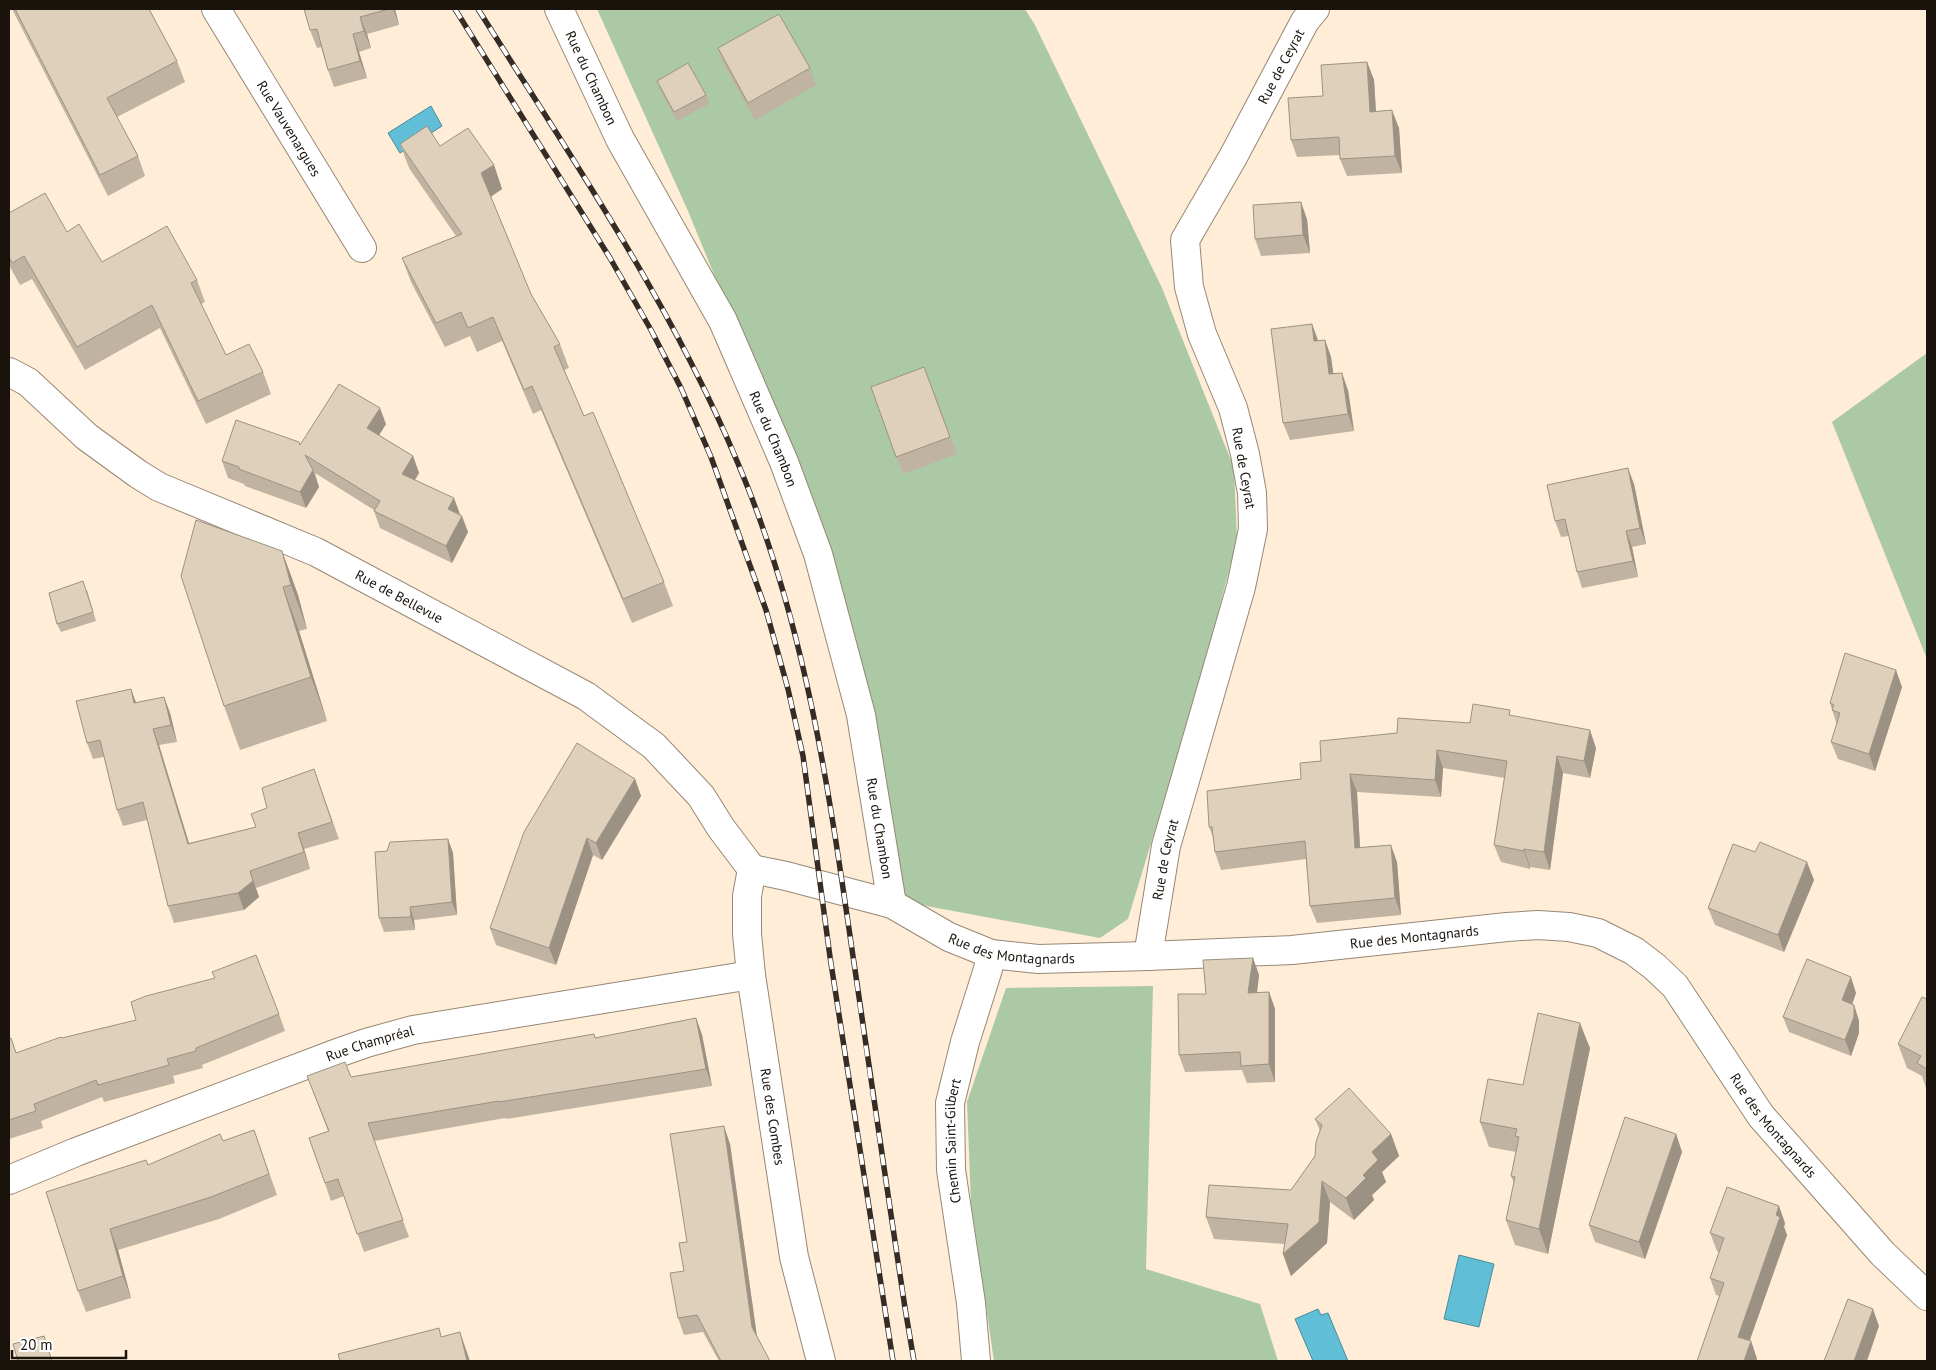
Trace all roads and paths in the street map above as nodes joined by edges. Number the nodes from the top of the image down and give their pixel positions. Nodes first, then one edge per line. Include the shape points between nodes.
1 (216, 9) edge
2 (559, 9) edge
3 (1310, 15) edge
4 (362, 248) dead end
5 (9, 372) edge
6 (752, 869) junction
7 (892, 904) junction
8 (991, 954) junction
9 (1148, 956) junction
10 (751, 975) junction
11 (9, 1180) edge
12 (1927, 1296) edge
13 (821, 1361) edge
14 (976, 1361) edge

1 - 4 street, Rue Vauvenargues
2 - 7 street, Rue du Chambon via 620,139 723,321 784,462 818,554 861,715
3 - 9 street, Rue de Ceyrat via 1185,240 1189,287 1202,334 1233,408 1245,454 1252,494 1253,529 1241,587 1166,846
5 - 6 street, Rue de Bellevue via 28,382 87,437 160,487 316,552 586,696 654,746 702,796 720,828
6 - 7 street, Rue des Montagnards
6 - 10 street, Rue des Combes via 747,896
7 - 8 street, Rue des Montagnards via 949,936
8 - 9 street, Rue des Montagnards via 1038,959
8 - 14 street, Chemin Saint-Gilbert via 950,1103 951,1170 971,1303
9 - 12 street, Rue des Montagnards via 1292,950 1538,925 1598,933 1634,951 1675,986 1761,1116 1883,1254
10 - 11 street, Rue Champréal via 403,1033 366,1043
10 - 13 street, Rue des Combes via 794,1257

